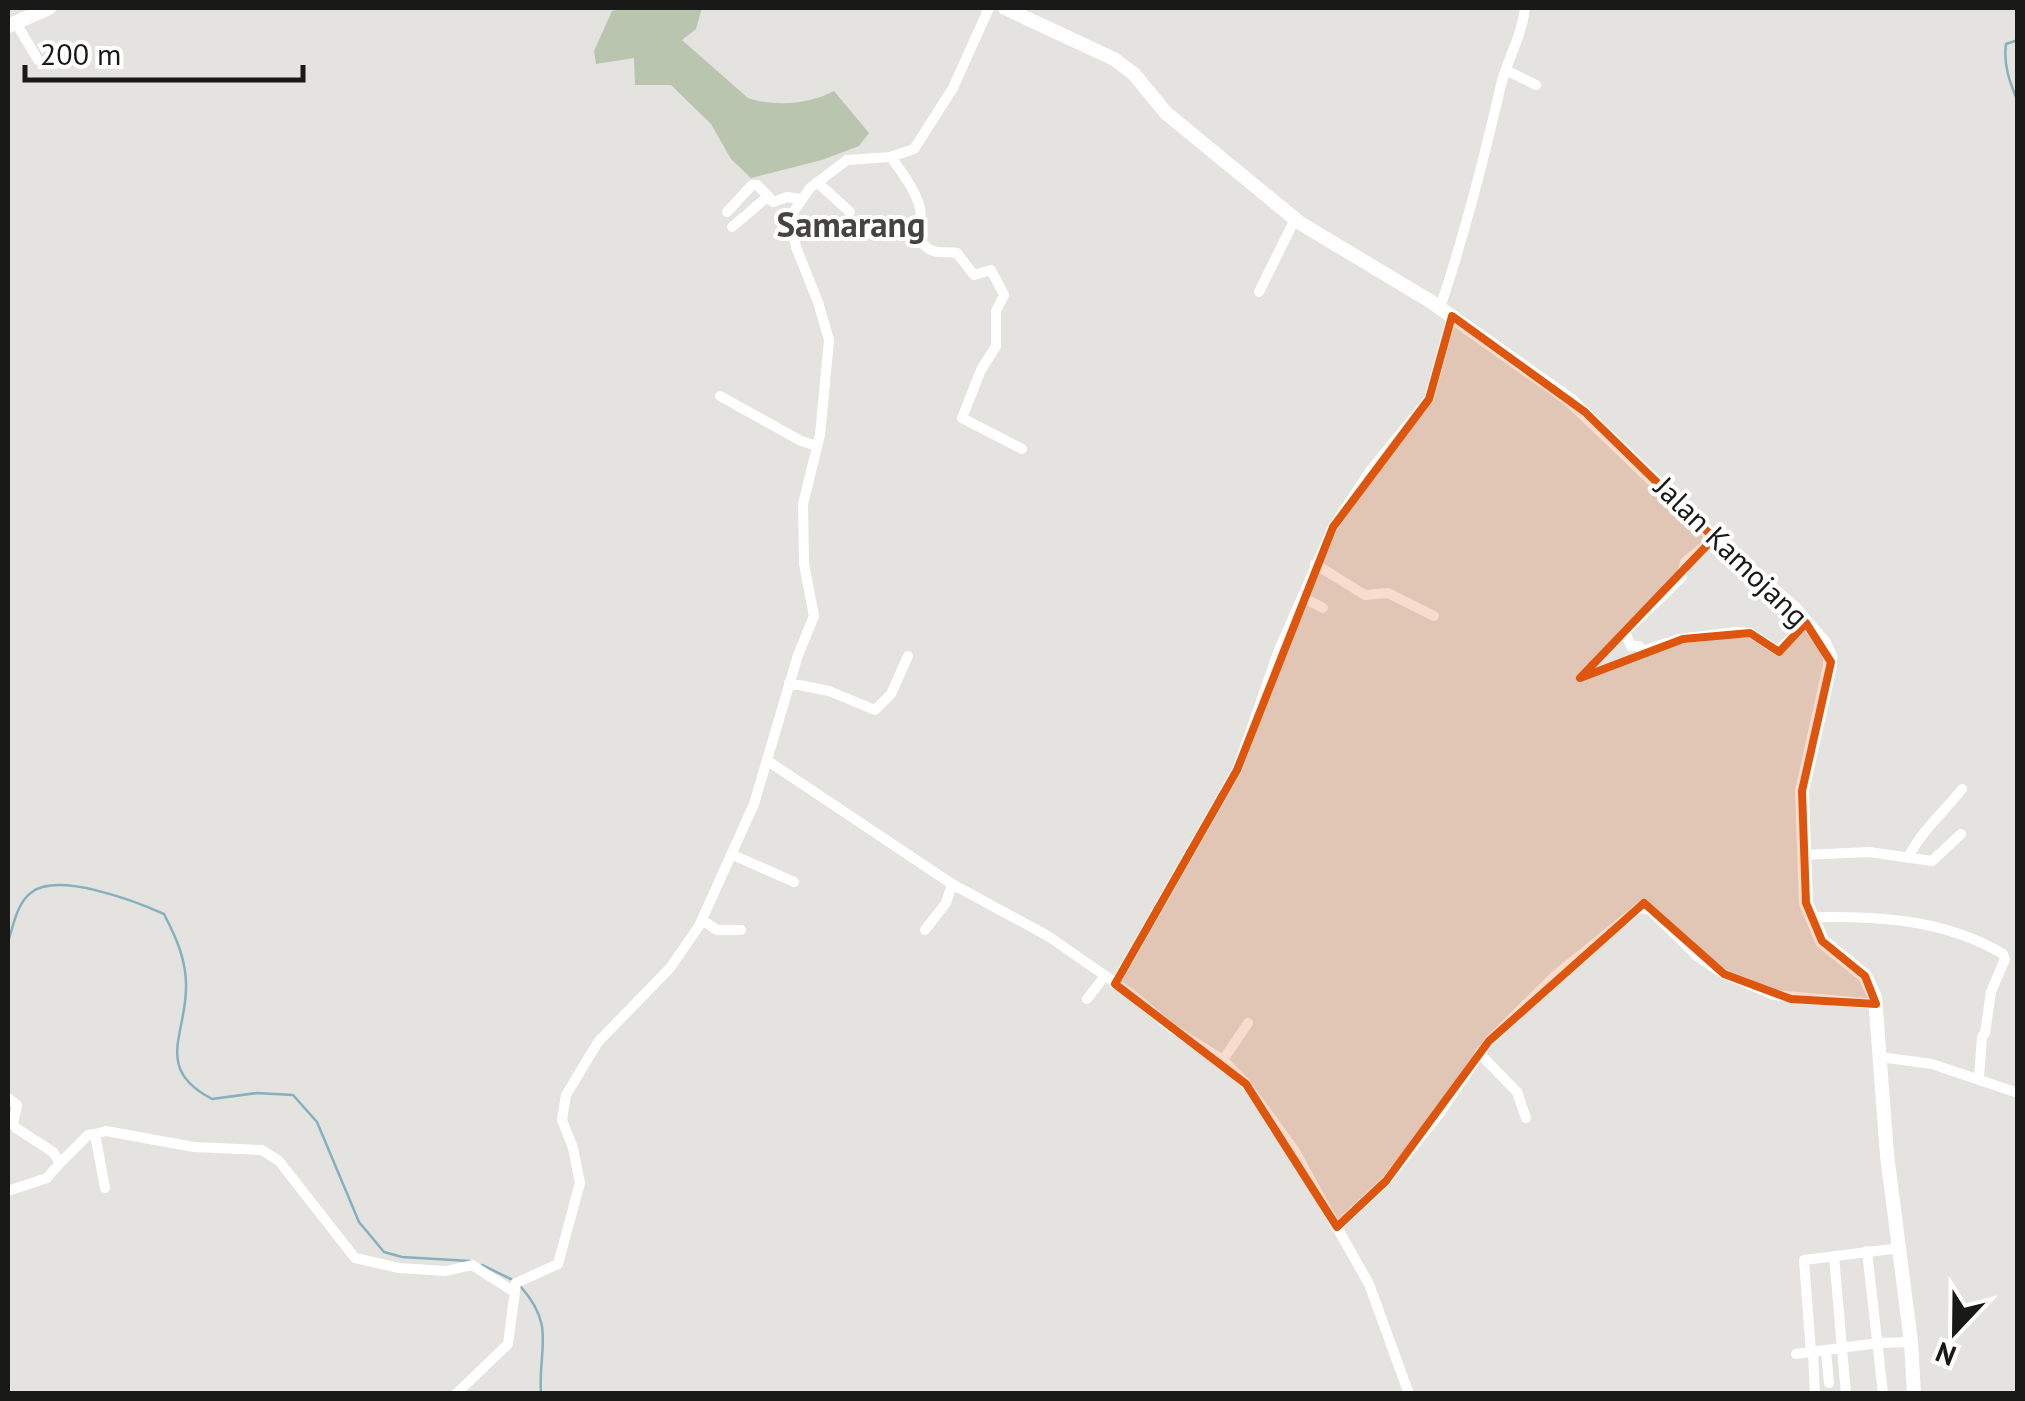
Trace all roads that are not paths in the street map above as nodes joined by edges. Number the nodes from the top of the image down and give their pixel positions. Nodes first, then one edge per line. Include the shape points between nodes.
1 (49, 8) edge
2 (990, 8) edge
3 (1005, 8) edge
4 (1525, 8) edge
5 (16, 19) edge
6 (38, 60) dead end
7 (1506, 70) junction
8 (1536, 86) dead end
9 (892, 157) junction
10 (818, 182) junction
11 (769, 197) junction
12 (800, 199) junction
13 (727, 212) dead end
14 (850, 212) dead end
15 (1295, 219) junction
16 (732, 227) dead end
17 (1260, 292) dead end
18 (1446, 312) junction
19 (720, 396) dead end
20 (818, 446) junction
21 (1022, 448) dead end
22 (1714, 538) junction
23 (1314, 564) junction
24 (1302, 597) junction
25 (1322, 608) dead end
26 (1434, 616) dead end
27 (1806, 623) junction
28 (908, 656) dead end
29 (789, 683) junction
30 (768, 762) junction
31 (1962, 789) dead end
32 (1961, 834) dead end
33 (731, 854) junction
34 (1804, 854) junction
35 (1908, 858) junction
36 (794, 882) dead end
37 (952, 884) junction
38 (1812, 917) junction
39 (702, 920) junction
40 (741, 930) dead end
41 (925, 930) dead end
42 (1110, 980) junction
43 (1087, 999) dead end
44 (1876, 1004) junction
45 (1248, 1023) dead end
46 (1479, 1053) junction
47 (1880, 1057) junction
48 (1223, 1060) junction
49 (1979, 1077) junction
50 (2018, 1092) edge
51 (8, 1098) edge
52 (1526, 1118) dead end
53 (95, 1134) junction
54 (60, 1163) junction
55 (105, 1188) dead end
56 (8, 1191) edge
57 (1337, 1227) junction
58 (1900, 1248) junction
59 (1867, 1251) junction
60 (1834, 1256) junction
61 (514, 1287) junction
62 (1912, 1342) junction
63 (1878, 1343) junction
64 (1843, 1349) junction
65 (1826, 1351) junction
66 (1812, 1352) junction
67 (1796, 1354) dead end
68 (1829, 1383) dead end
69 (456, 1394) edge
70 (1409, 1394) edge
71 (1815, 1394) edge
72 (1846, 1394) edge
73 (1883, 1394) edge
74 (1914, 1394) edge

1 - 5 main road
2 - 9 street via 918,144
3 - 15 main road, Jalan Kamojang via 1114,59 1166,113
4 - 7 street
5 - 6 street
7 - 8 street
7 - 18 street
9 - 10 street via 850,158
9 - 21 street via 916,198 924,244 958,254 972,274 991,270 1005,296 996,311 996,346 962,418
10 - 12 street
10 - 14 street
11 - 12 street
11 - 13 street via 752,185
11 - 16 street
12 - 20 street via 793,218 796,247 829,340
15 - 17 street
15 - 18 main road, Jalan Kamojang
18 - 22 main road, Jalan Kamojang via 1585,412
18 - 23 street via 1434,386 1424,407 1359,488
19 - 20 street
20 - 29 street via 803,520 814,612
22 - 27 main road, Jalan Kamojang
22 - 27 street via 1626,632 1631,646 1642,652 1679,640 1746,633 1778,651
23 - 24 street
23 - 26 street via 1365,595 1388,592
24 - 25 street
24 - 42 street via 1236,770
27 - 34 main road, Jalan Kamojang via 1831,662 1802,791
28 - 29 street via 875,710
29 - 30 street
30 - 33 street
30 - 37 street
31 - 35 street
32 - 35 street via 1937,859
33 - 36 street
33 - 39 street
34 - 35 street via 1843,850
34 - 38 main road, Jalan Kamojang
37 - 41 street
37 - 42 street via 1048,936
38 - 44 main road, Jalan Kamojang via 1822,941 1865,976
38 - 49 street via 1933,924 2001,952 2005,959 1990,994
39 - 40 street via 716,930
39 - 61 street via 670,968 598,1042 569,1088 562,1120 576,1158 579,1194 558,1264
42 - 43 street
42 - 48 street
44 - 46 street via 1774,995 1724,974 1641,907 1556,975
44 - 47 main road, Jalan Kamojang
45 - 48 street
46 - 52 street via 1516,1092
46 - 57 street via 1386,1181
47 - 49 street
47 - 58 main road, Jalan Kamojang
48 - 57 street via 1294,1150
49 - 50 street
51 - 54 street via 18,1105 16,1128
53 - 54 street
53 - 55 street
53 - 61 street via 262,1150 284,1167 356,1258 446,1271 472,1265
54 - 56 street via 47,1178
57 - 70 street via 1369,1284
58 - 59 street
58 - 62 main road, Jalan Kamojang
59 - 60 street
59 - 63 street
60 - 64 street
60 - 66 street via 1802,1262
61 - 69 street via 511,1340
62 - 63 street
62 - 74 main road, Jalan Kamojang
63 - 64 street
63 - 73 street
64 - 65 street
64 - 72 street
65 - 66 street
65 - 68 street
66 - 67 street
66 - 71 street

